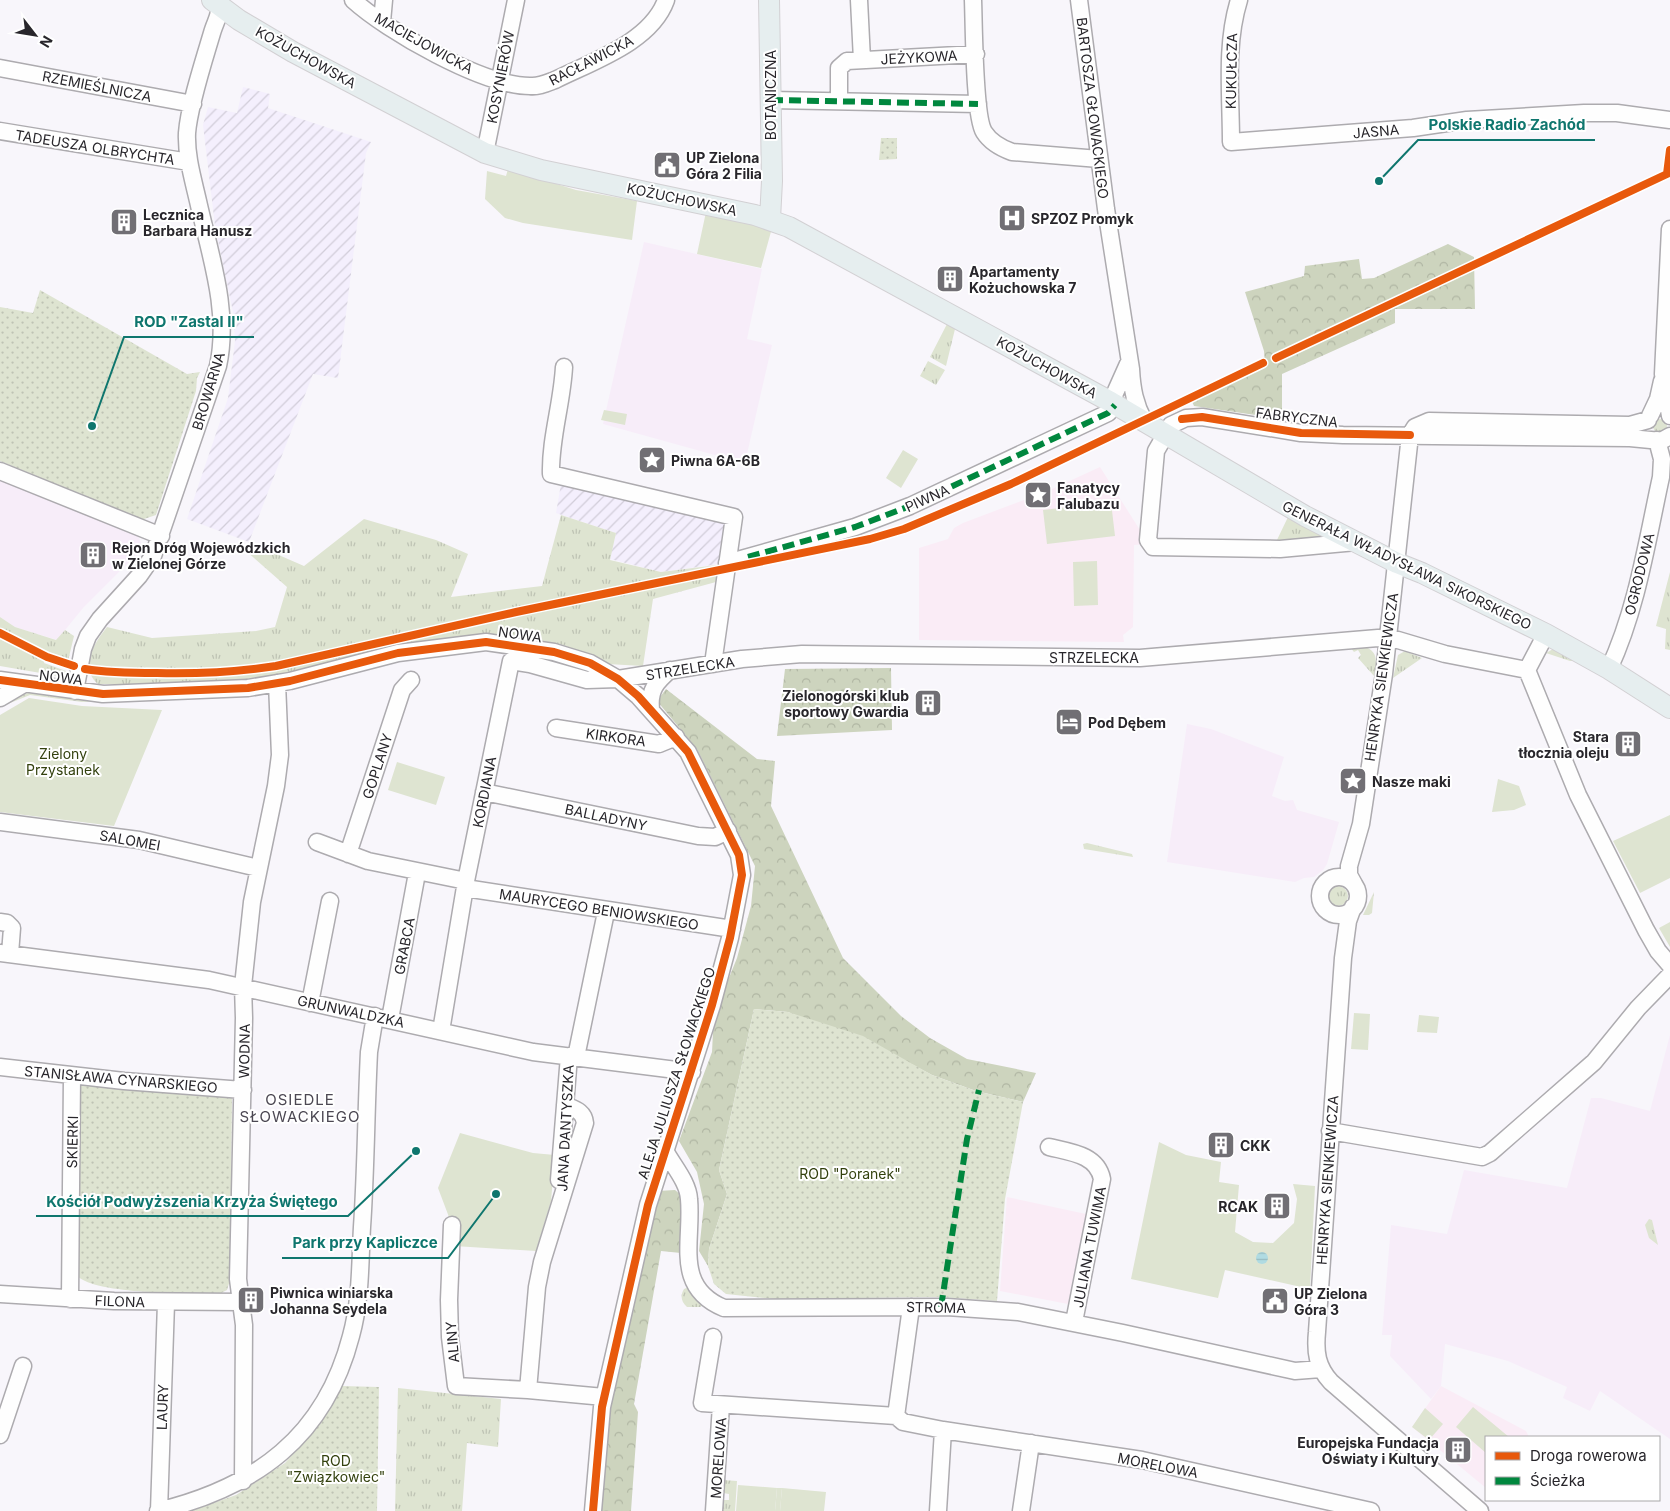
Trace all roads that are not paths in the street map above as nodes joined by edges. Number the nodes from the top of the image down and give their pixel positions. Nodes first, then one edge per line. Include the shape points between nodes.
1 (353, 0) edge
2 (384, 0) edge
3 (515, 0) edge
4 (666, 0) edge
5 (769, 0) edge
6 (859, 0) edge
7 (973, 0) edge
8 (1079, 0) edge
9 (1239, 0) edge
10 (218, 2) edge
11 (382, 22) junction
12 (976, 54) junction
13 (862, 60) junction
14 (0, 68) edge
15 (499, 80) junction
16 (771, 100) junction
17 (839, 101) junction
18 (193, 104) junction
19 (978, 104) junction
20 (1670, 120) edge
21 (0, 131) edge
22 (1230, 142) joint
23 (485, 153) junction
24 (1099, 159) junction
25 (189, 162) junction
26 (772, 186) junction
27 (749, 213) junction
28 (770, 219) junction
29 (1670, 229) edge
30 (564, 368) dead end
31 (1129, 373) junction
32 (1663, 374) junction
33 (1092, 392) junction
34 (1115, 405) junction
35 (1670, 416) edge
36 (1649, 418) junction
37 (1144, 421) junction
38 (1166, 434) junction
39 (1410, 435) junction
40 (1660, 438) edge
41 (1670, 455) edge
42 (0, 471) edge
43 (1662, 477) junction
44 (161, 536) junction
45 (1356, 542) junction
46 (727, 563) junction
47 (1397, 563) junction
48 (1546, 634) junction
49 (1389, 638) junction
50 (713, 664) junction
51 (1609, 669) junction
52 (670, 670) junction
53 (1527, 670) junction
54 (618, 679) junction
55 (0, 680) edge
56 (411, 680) dead end
57 (277, 683) junction
58 (22, 685) junction
59 (75, 691) junction
60 (0, 698) edge
61 (1670, 708) edge
62 (651, 709) junction
63 (556, 728) dead end
64 (676, 737) junction
65 (484, 792) junction
66 (1363, 799) junction
67 (0, 822) edge
68 (728, 831) junction
69 (317, 842) dead end
70 (348, 854) junction
71 (258, 868) junction
72 (417, 873) junction
73 (1329, 880) junction
74 (1354, 884) junction
75 (466, 885) junction
76 (330, 901) dead end
77 (1353, 907) junction
78 (1328, 911) junction
79 (606, 912) junction
80 (0, 922) edge
81 (732, 929) junction
82 (5, 953) edge
83 (1343, 958) junction
84 (1670, 965) edge
85 (1670, 976) edge
86 (243, 986) junction
87 (310, 1003) junction
88 (382, 1018) junction
89 (441, 1031) junction
90 (572, 1057) junction
91 (0, 1067) edge
92 (692, 1072) junction
93 (72, 1076) junction
94 (243, 1090) junction
95 (1330, 1131) junction
96 (1049, 1147) dead end
97 (663, 1153) junction
98 (653, 1185) junction
99 (687, 1188) junction
100 (452, 1225) dead end
101 (0, 1295) edge
102 (70, 1299) junction
103 (240, 1302) junction
104 (166, 1303) junction
105 (911, 1307) junction
106 (1074, 1322) junction
107 (713, 1337) dead end
108 (23, 1366) dead end
109 (1321, 1369) junction
110 (528, 1390) junction
111 (604, 1398) junction
112 (722, 1406) junction
113 (896, 1416) junction
114 (943, 1430) junction
115 (0, 1435) edge
116 (1031, 1443) junction
117 (242, 1481) junction
118 (1478, 1510) edge
119 (158, 1511) edge
120 (593, 1511) edge
121 (714, 1511) edge
122 (938, 1511) edge
123 (1021, 1511) edge
124 (1371, 1511) edge

1 - 11 street, MACIEJOWICKA
2 - 11 street
3 - 15 street, KOSYNIERÓW
4 - 15 street, RACŁAWICKA via 655,21 639,36 555,80 527,86
5 - 16 main road, BOTANICZNA
6 - 13 street, JEŻYKOWA
7 - 12 street
8 - 24 street, BARTOSZA GŁOWACKIEGO
9 - 22 street, KUKUŁCZA via 1231,41
10 - 18 street, BROWARNA
10 - 23 main road, KOŻUCHOWSKA via 293,52
11 - 15 street, MACIEJOWICKA via 443,56
12 - 13 street, JEŻYKOWA
12 - 19 street
13 - 17 street, JEŻYKOWA via 847,61 839,68
14 - 18 street, RZEMIEŚLNICZA
15 - 23 street, KOSYNIERÓW
16 - 17 street
16 - 26 main road, BOTANICZNA
17 - 19 street
18 - 25 street, BROWARNA via 187,131
19 - 24 street via 984,132 1001,148 1026,154
20 - 22 street, JASNA via 1617,113 1584,113 1467,120 1413,128
21 - 25 street, TADEUSZA OLBRYCHTA
23 - 27 main road, KOŻUCHOWSKA via 541,170
24 - 31 street, BARTOSZA GŁOWACKIEGO
25 - 44 street, BROWARNA via 222,309 222,348
26 - 27 main road via 760,205
26 - 28 main road, BOTANICZNA
27 - 28 main road, KOŻUCHOWSKA
28 - 33 main road, KOŻUCHOWSKA
29 - 32 street
30 - 46 street via 551,474 734,517
31 - 33 street
31 - 34 street
31 - 37 street, BARTOSZA GŁOWACKIEGO via 1136,406
32 - 35 street
32 - 36 street via 1658,399
33 - 34 main road, KOŻUCHOWSKA
34 - 37 main road, KOŻUCHOWSKA
34 - 46 street, PIWNA via 1108,413 910,506 855,527
35 - 36 street via 1663,413
36 - 39 street via 1630,425 1430,421 1415,427
36 - 40 street, OGRODOWA via 1646,428
37 - 38 main road, GENERAŁA WŁADYSŁAWA SIKORSKIEGO
38 - 39 street, FABRYCZNA via 1171,425 1194,416 1301,433
38 - 45 main road, GENERAŁA WŁADYSŁAWA SIKORSKIEGO via 1273,498
38 - 45 street via 1156,451 1148,540 1153,547 1280,549
39 - 40 street, FABRYCZNA
39 - 47 street, HENRYKA SIENKIEWICZA
40 - 43 street, OGRODOWA
41 - 43 street, OGRODOWA
42 - 44 street
43 - 51 street, OGRODOWA via 1630,611
44 - 59 street, BROWARNA via 147,566 88,636
45 - 47 main road, GENERAŁA WŁADYSŁAWA SIKORSKIEGO
46 - 50 street
47 - 48 main road, GENERAŁA WŁADYSŁAWA SIKORSKIEGO
47 - 49 street, HENRYKA SIENKIEWICZA
48 - 51 main road, GENERAŁA WŁADYSŁAWA SIKORSKIEGO
48 - 53 street
49 - 50 street, STRZELECKA via 1140,658 842,653
49 - 53 street, STRZELECKA via 1451,656
49 - 66 street, HENRYKA SIENKIEWICZA
50 - 52 street, STRZELECKA
51 - 61 main road, GENERAŁA WŁADYSŁAWA SIKORSKIEGO
52 - 54 street, STRZELECKA
52 - 62 street via 652,690
53 - 84 street via 1578,795 1638,915 1658,951
54 - 57 street, NOWA via 569,656 486,642 398,653
54 - 62 street, ALEJA JULIUSZA SŁOWACKIEGO
54 - 65 street, KORDIANA via 587,680 511,661
55 - 58 street, NOWA
56 - 70 street, GOPLANY via 402,690
57 - 59 street, NOWA via 188,692 107,694
57 - 71 street, WODNA via 280,754
58 - 59 street, NOWA
58 - 60 street
62 - 64 street, ALEJA JULIUSZA SŁOWACKIEGO
63 - 64 street, KIRKORA via 660,744
64 - 68 street, ALEJA JULIUSZA SŁOWACKIEGO via 688,752
65 - 68 street, BALLADYNY via 698,836 715,837
65 - 75 street, KORDIANA
66 - 73 street, HENRYKA SIENKIEWICZA
66 - 74 street, HENRYKA SIENKIEWICZA via 1361,824 1349,866
67 - 71 street, SALOMEI via 139,840
68 - 81 street, ALEJA JULIUSZA SŁOWACKIEGO via 739,854 742,871
69 - 70 street, MAURYCEGO BENIOWSKIEGO
70 - 72 street, MAURYCEGO BENIOWSKIEGO
71 - 86 street, WODNA
72 - 75 street, MAURYCEGO BENIOWSKIEGO
72 - 88 street, GRABCA
73 - 74 street via 1345,878
73 - 78 street via 1320,893 1321,902
74 - 77 street via 1357,893
75 - 79 street, MAURYCEGO BENIOWSKIEGO
75 - 89 street, KORDIANA
76 - 87 street
77 - 78 street via 1344,913
77 - 83 street, HENRYKA SIENKIEWICZA
78 - 83 street, HENRYKA SIENKIEWICZA via 1340,938
79 - 81 street, MAURYCEGO BENIOWSKIEGO
79 - 90 street, JANA DANTYSZKA
80 - 82 street, GRUNWALDZKA via 12,928
81 - 92 street, ALEJA JULIUSZA SŁOWACKIEGO
82 - 86 street, GRUNWALDZKA
83 - 95 street, HENRYKA SIENKIEWICZA
85 - 95 street via 1638,1008 1594,1062 1482,1157
86 - 87 street, GRUNWALDZKA
86 - 94 street, WODNA
87 - 88 street, GRUNWALDZKA
88 - 89 street, GRUNWALDZKA
88 - 117 street, GRABCA via 369,1052 360,1281 351,1336 336,1378 311,1422 280,1454
89 - 90 street, GRUNWALDZKA
90 - 92 street, GRUNWALDZKA
90 - 110 street, JANA DANTYSZKA via 565,1105 580,1112 585,1123 542,1262
91 - 93 street, STANISŁAWA CYNARSKIEGO
92 - 97 street, ALEJA JULIUSZA SŁOWACKIEGO
93 - 94 street, STANISŁAWA CYNARSKIEGO
93 - 102 street, SKIERKI
94 - 103 street, WODNA
95 - 109 street, HENRYKA SIENKIEWICZA via 1316,1348
96 - 106 street, JULIANA TUWIMA via 1085,1157 1094,1163 1102,1179
97 - 98 street, ALEJA JULIUSZA SŁOWACKIEGO
97 - 99 street, STROMA via 667,1154
98 - 99 street via 669,1178
98 - 111 street, ALEJA JULIUSZA SŁOWACKIEGO
99 - 105 street, STROMA via 690,1199 688,1263 703,1296 715,1304 724,1308 750,1309
100 - 110 street, ALINY via 449,1300 456,1386
101 - 102 street, FILONA
102 - 104 street, FILONA
103 - 104 street, FILONA
103 - 117 street, WODNA via 244,1325
104 - 119 street, LAURY
105 - 106 street, STROMA via 996,1310
105 - 113 street
106 - 109 street, STROMA via 1295,1371
107 - 112 street, MORELOWA via 702,1403
108 - 115 street
109 - 118 street via 1331,1382
110 - 111 street
111 - 120 street, ALEJA JULIUSZA SŁOWACKIEGO
112 - 113 street, MORELOWA
112 - 121 street, MORELOWA
113 - 114 street, MORELOWA via 913,1425
114 - 116 street, MORELOWA
114 - 122 street
116 - 123 street
116 - 124 street, MORELOWA via 1142,1460
117 - 119 street, GRABCA via 203,1499

